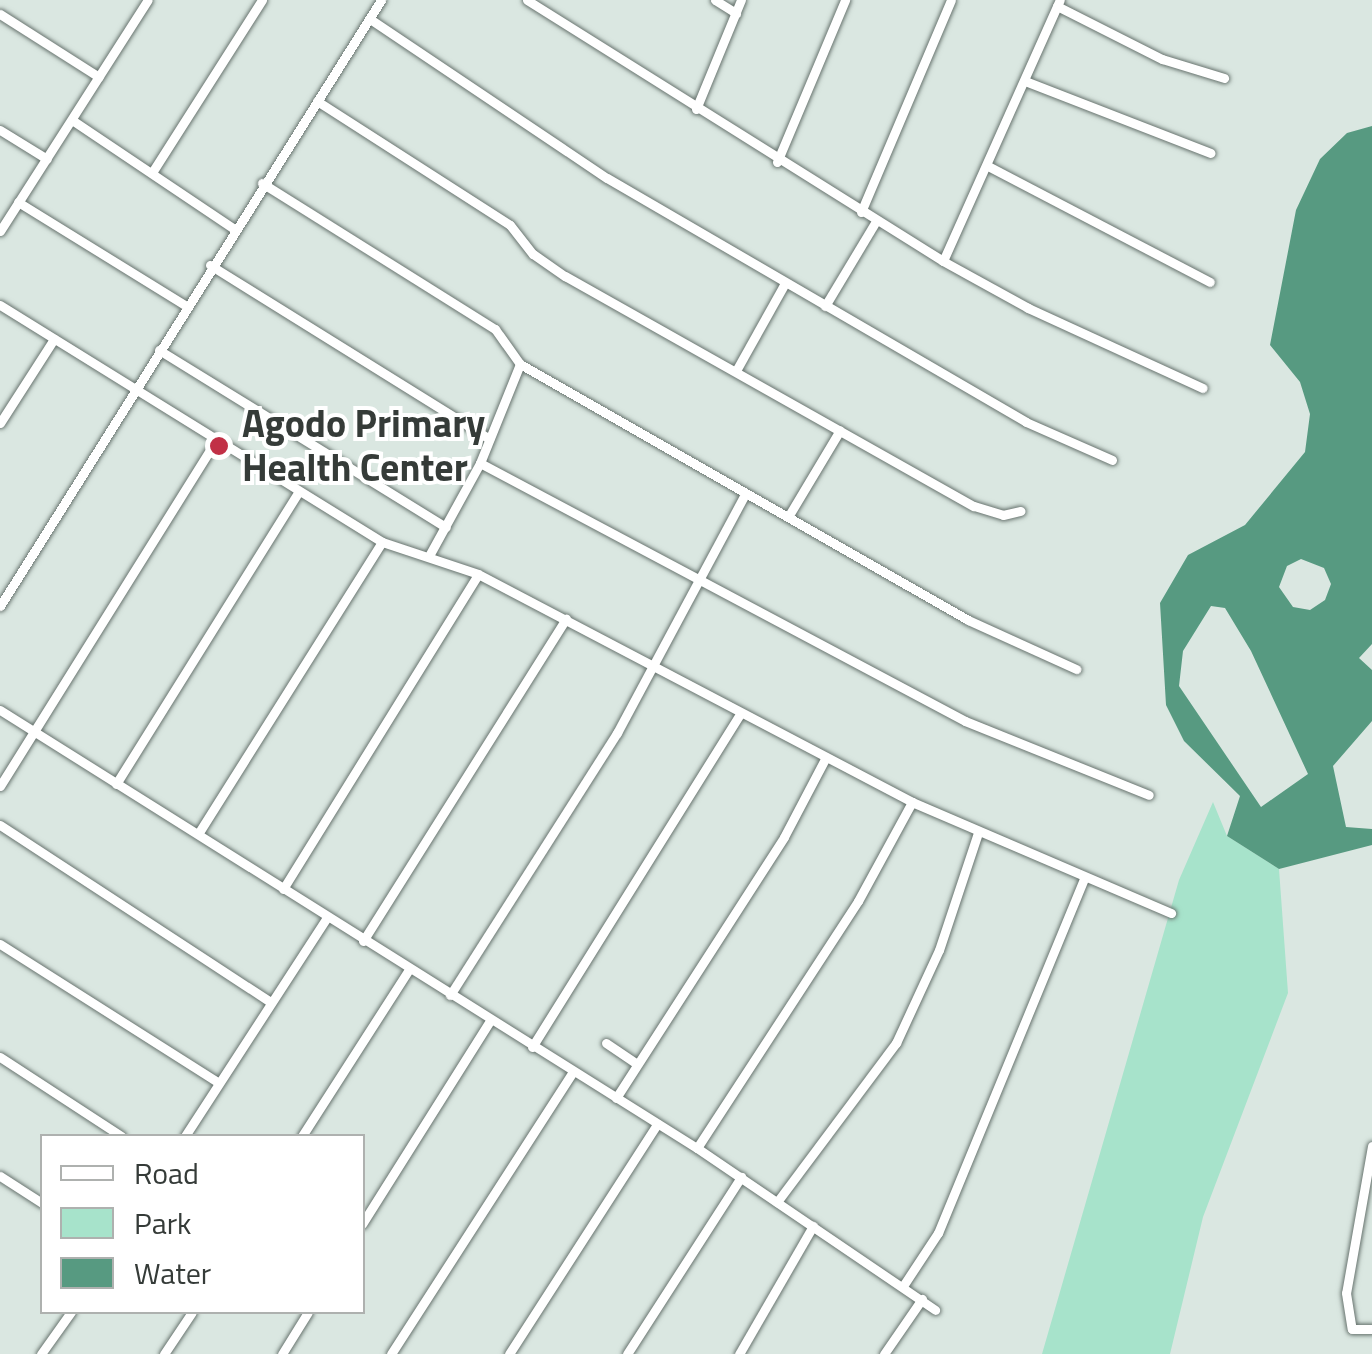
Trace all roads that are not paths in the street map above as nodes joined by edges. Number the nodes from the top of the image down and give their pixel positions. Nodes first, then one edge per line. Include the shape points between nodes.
1 (148, 0) edge
2 (262, 0) edge
3 (380, 0) edge
4 (527, 0) edge
5 (715, 0) edge
6 (741, 0) edge
7 (845, 0) edge
8 (951, 0) edge
9 (1058, 3) edge
10 (736, 13) junction
11 (0, 14) edge
12 (370, 19) junction
13 (99, 77) junction
14 (1224, 78) dead end
15 (1025, 81) junction
16 (317, 101) junction
17 (696, 109) junction
18 (72, 120) junction
19 (0, 130) edge
20 (1211, 153) dead end
21 (47, 159) junction
22 (777, 162) junction
23 (990, 167) junction
24 (152, 171) junction
25 (262, 183) junction
26 (18, 202) junction
27 (861, 212) junction
28 (876, 221) junction
29 (234, 229) junction
30 (0, 231) edge
31 (943, 260) junction
32 (210, 265) junction
33 (1210, 282) dead end
34 (784, 283) junction
35 (0, 306) edge
36 (185, 306) junction
37 (825, 306) junction
38 (54, 338) junction
39 (160, 350) junction
40 (520, 364) junction
41 (737, 369) junction
42 (1203, 388) dead end
43 (136, 390) junction
44 (0, 424) edge
45 (840, 430) junction
46 (217, 439) junction
47 (489, 439) junction
48 (1112, 460) dead end
49 (480, 462) junction
50 (298, 491) junction
51 (744, 496) junction
52 (1020, 511) dead end
53 (788, 517) junction
54 (446, 527) junction
55 (382, 542) junction
56 (430, 554) junction
57 (478, 574) junction
58 (698, 582) junction
59 (0, 606) edge
60 (566, 619) junction
61 (652, 668) junction
62 (1076, 669) dead end
63 (0, 710) edge
64 (740, 714) junction
65 (34, 731) junction
66 (826, 757) junction
67 (116, 784) junction
68 (0, 786) edge
69 (1149, 795) dead end
70 (912, 802) junction
71 (0, 825) edge
72 (978, 833) junction
73 (198, 834) junction
74 (1084, 879) junction
75 (283, 889) junction
76 (1170, 913) dead end
77 (327, 917) junction
78 (363, 940) junction
79 (0, 944) edge
80 (408, 970) junction
81 (450, 995) junction
82 (270, 1002) junction
83 (489, 1022) junction
84 (606, 1043) dead end
85 (532, 1047) junction
86 (0, 1057) edge
87 (638, 1064) junction
88 (572, 1073) junction
89 (219, 1083) junction
90 (616, 1098) junction
91 (658, 1124) junction
92 (119, 1134) edge
93 (186, 1134) edge
94 (303, 1134) edge
95 (1372, 1146) edge
96 (698, 1148) junction
97 (0, 1176) edge
98 (741, 1177) junction
99 (777, 1202) junction
100 (40, 1203) edge
101 (365, 1219) edge
102 (814, 1226) junction
103 (903, 1286) junction
104 (922, 1299) junction
105 (935, 1310) dead end
106 (70, 1314) edge
107 (191, 1314) edge
108 (307, 1314) edge
109 (1372, 1329) edge
110 (41, 1354) edge
111 (164, 1354) edge
112 (282, 1354) edge
113 (392, 1354) edge
114 (509, 1354) edge
115 (626, 1354) edge
116 (740, 1354) edge
117 (884, 1354) edge

1 - 13 street
2 - 24 street
3 - 12 street
4 - 17 street
5 - 10 street
6 - 10 street
7 - 22 street
8 - 27 street
9 - 14 street via 1162,60
9 - 15 street
10 - 17 street
11 - 13 street
12 - 16 street
12 - 34 street via 606,178
13 - 18 street
15 - 20 street
15 - 23 street
16 - 25 street
16 - 41 street via 510,224 546,264
17 - 22 street
18 - 21 street
18 - 24 street
19 - 21 street
21 - 26 street
22 - 27 street
23 - 31 street
23 - 33 street
24 - 29 street
25 - 29 street
25 - 40 street via 495,329
26 - 30 street
26 - 36 street
27 - 28 street
28 - 31 street
28 - 37 street
29 - 32 street
31 - 42 street via 1028,308
32 - 36 street
32 - 47 street
34 - 37 street
34 - 41 street
35 - 38 street
36 - 39 street
37 - 48 street via 1026,422
38 - 43 street
38 - 44 street
39 - 43 street
39 - 54 street
40 - 47 street
40 - 51 street
41 - 45 street
43 - 46 street
43 - 59 street
45 - 52 street via 974,506
45 - 53 street
46 - 50 street
46 - 65 street
47 - 49 street
49 - 54 street
49 - 58 street
50 - 55 street
50 - 67 street
51 - 53 street
51 - 58 street
53 - 62 street via 968,620
54 - 56 street
55 - 56 street
55 - 73 street
56 - 57 street
57 - 60 street
57 - 75 street
58 - 61 street
58 - 69 street via 965,721
60 - 61 street
60 - 78 street
61 - 64 street
61 - 81 street
63 - 65 street
64 - 66 street
64 - 85 street
65 - 67 street
65 - 68 street
66 - 70 street
66 - 87 street via 784,837
67 - 73 street
70 - 72 street
70 - 96 street via 858,901
71 - 82 street
72 - 74 street
72 - 99 street via 940,950 896,1044
73 - 75 street
74 - 76 street
74 - 103 street via 938,1233
75 - 77 street
77 - 78 street
77 - 82 street
78 - 80 street
79 - 89 street
80 - 81 street
80 - 94 street
81 - 83 street
82 - 89 street
83 - 85 street
83 - 101 street
84 - 87 street
85 - 88 street
86 - 92 street
87 - 90 street
88 - 90 street
88 - 113 street
89 - 93 street
90 - 91 street
91 - 96 street
91 - 114 street
95 - 109 street via 1346,1315 1352,1329
96 - 98 street
97 - 100 street
98 - 99 street
98 - 115 street
99 - 102 street
102 - 103 street
102 - 116 street
103 - 104 street
104 - 105 street
104 - 117 street
106 - 110 street
107 - 111 street
108 - 112 street

